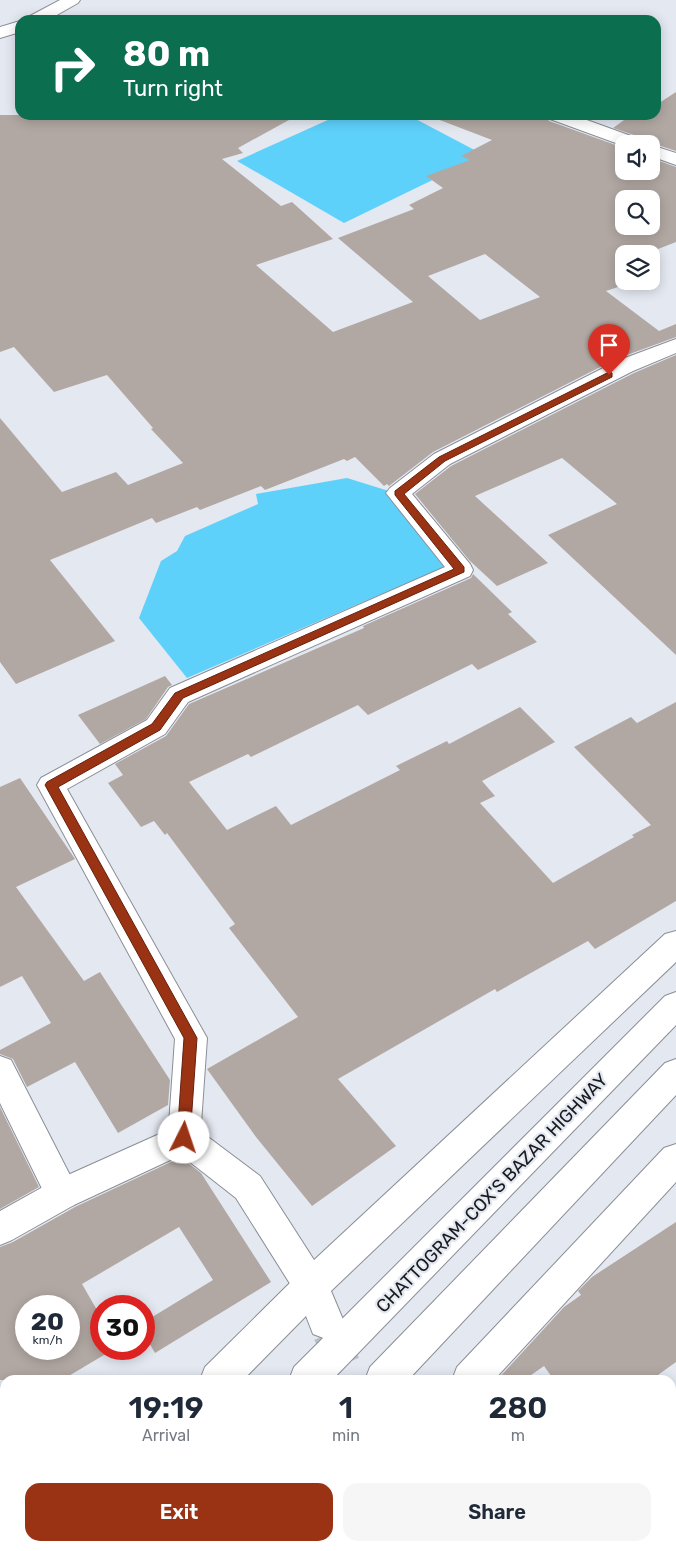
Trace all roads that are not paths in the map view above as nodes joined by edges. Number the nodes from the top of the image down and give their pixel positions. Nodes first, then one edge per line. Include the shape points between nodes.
1 (72, 0) edge
2 (45, 15) edge
3 (15, 28) edge
4 (0, 33) edge
5 (570, 120) edge
6 (615, 137) edge
7 (660, 153) edge
8 (676, 158) edge
9 (676, 345) edge
10 (676, 943) edge
11 (676, 1005) edge
12 (0, 1070) edge
13 (676, 1073) edge
14 (184, 1138) junction
15 (676, 1159) edge
16 (62, 1194) junction
17 (0, 1229) edge
18 (311, 1286) junction
19 (326, 1322) tunnel mouth
20 (223, 1375) edge
21 (313, 1375) edge
22 (388, 1375) edge
23 (475, 1375) edge

1 - 2 main road
3 - 4 main road
5 - 6 main road
7 - 8 main road
9 - 14 main road via 625,366 442,459 398,493 461,570 179,695 156,727 51,785 190,1038
10 - 18 main road
11 - 21 main road, CHATTOGRAM-COX'S BAZAR HIGHWAY
12 - 16 main road
13 - 22 main road
14 - 16 main road
14 - 18 main road via 248,1188
15 - 23 main road
16 - 17 main road
18 - 19 main road
18 - 20 main road

